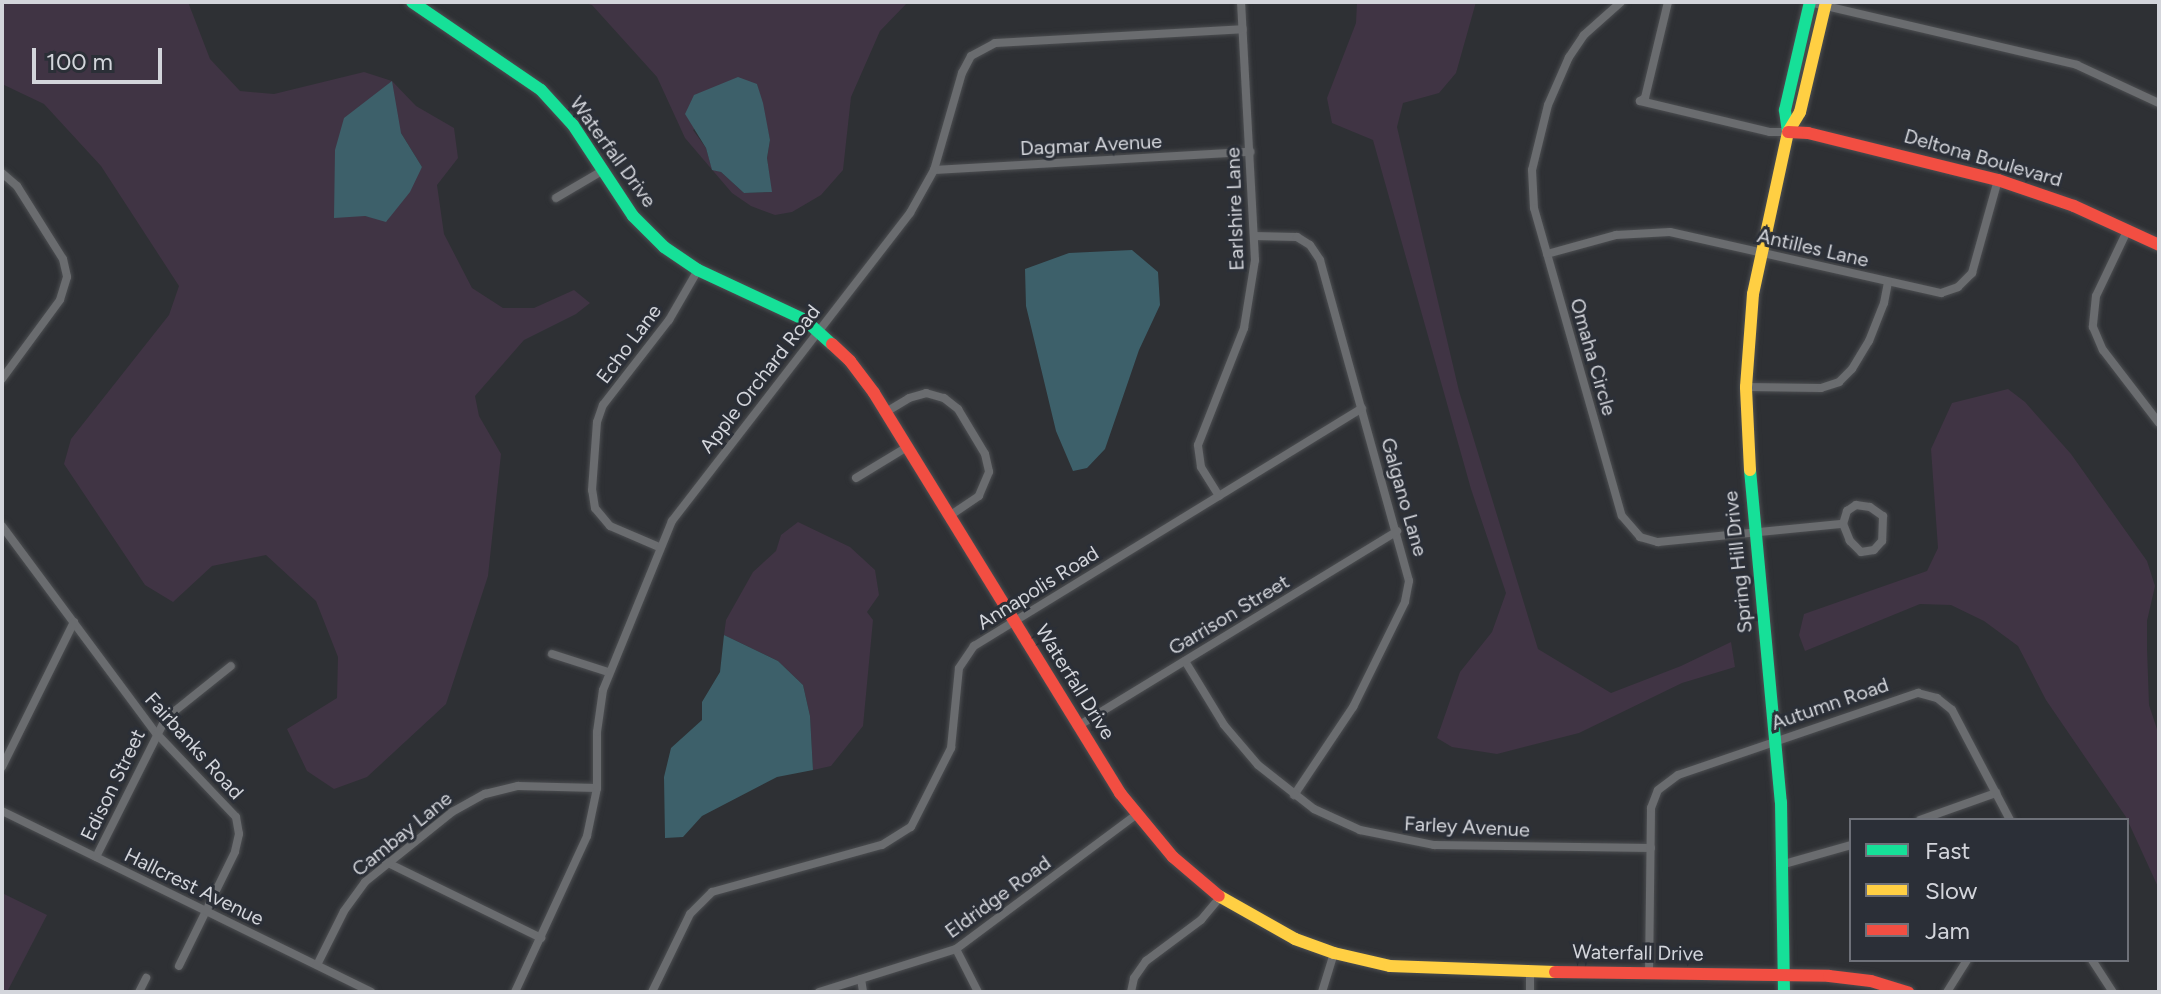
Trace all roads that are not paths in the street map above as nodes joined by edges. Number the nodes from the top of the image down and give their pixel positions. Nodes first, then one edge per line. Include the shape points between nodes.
1 (412, 2) edge
2 (1241, 2) edge
3 (1621, 2) edge
4 (1668, 2) edge
5 (1809, 2) edge
6 (1826, 4) edge
7 (1243, 29) junction
8 (2159, 103) edge
9 (1788, 132) junction
10 (1250, 152) junction
11 (934, 170) junction
12 (602, 171) junction
13 (2, 173) edge
14 (1998, 180) junction
15 (556, 198) dead end
16 (2128, 229) junction
17 (1254, 236) junction
18 (2159, 245) edge
19 (1760, 252) junction
20 (1547, 254) junction
21 (698, 270) junction
22 (1888, 282) junction
23 (818, 330) junction
24 (2, 379) edge
25 (1746, 387) junction
26 (1362, 408) junction
27 (886, 412) junction
28 (2159, 423) edge
29 (907, 447) junction
30 (856, 478) dead end
31 (1219, 496) junction
32 (949, 516) junction
33 (1843, 524) junction
34 (2, 526) edge
35 (1397, 531) junction
36 (1756, 533) junction
37 (659, 547) junction
38 (1014, 621) junction
39 (74, 622) junction
40 (552, 654) dead end
41 (1185, 661) junction
42 (231, 666) dead end
43 (608, 672) junction
44 (1078, 726) junction
45 (156, 733) junction
46 (1776, 740) junction
47 (2, 767) edge
48 (597, 788) junction
49 (1996, 793) junction
50 (1294, 795) junction
51 (2, 811) edge
52 (1136, 815) junction
53 (1926, 818) edge
54 (2009, 818) edge
55 (1849, 846) edge
56 (1651, 848) junction
57 (96, 857) junction
58 (386, 862) junction
59 (1784, 864) junction
60 (1220, 897) junction
61 (206, 911) junction
62 (541, 938) junction
63 (956, 949) junction
64 (1334, 953) junction
65 (1966, 962) edge
66 (2093, 962) edge
67 (317, 965) junction
68 (179, 966) dead end
69 (1530, 972) junction
70 (1649, 974) junction
71 (1784, 975) junction
72 (146, 978) dead end
73 (861, 979) junction
74 (139, 992) edge
75 (371, 992) edge
76 (515, 992) edge
77 (652, 992) edge
78 (819, 992) edge
79 (863, 992) edge
80 (978, 992) edge
81 (1131, 992) edge
82 (1322, 992) edge
83 (1530, 992) edge
84 (1784, 992) edge
85 (1908, 992) edge
86 (1947, 992) edge
87 (2113, 992) edge

1 - 12 street, Waterfall Drive via 541,90 573,125
2 - 7 street, Earlshire Lane
3 - 20 street, Omaha Circle via 1576,46 1548,105 1532,170 1534,208
4 - 9 street via 1640,101
5 - 6 street
5 - 9 street, Spring Hill Drive via 1785,110
6 - 8 street via 2077,65
6 - 9 street, Spring Hill Drive via 1800,112
7 - 10 street, Earlshire Lane
7 - 11 street, Apple Orchard Road via 987,46 966,63
9 - 14 street, Deltona Boulevard
9 - 19 street, Spring Hill Drive
10 - 11 street, Dagmar Avenue
10 - 17 street, Earlshire Lane
11 - 23 street, Apple Orchard Road via 910,213
12 - 15 street
12 - 21 street, Waterfall Drive via 648,232
13 - 24 street via 17,186 63,259 67,277 60,300
14 - 16 street, Deltona Boulevard
14 - 22 street, Antilles Lane via 1976,265 1965,282 1941,293
16 - 18 street, Deltona Boulevard
16 - 28 street via 2096,296 2093,327 2103,350
17 - 26 street, Galgano Lane via 1290,235 1315,250
17 - 31 street, Earlshire Lane via 1249,307 1198,445 1201,467
19 - 20 street, Antilles Lane via 1654,231 1616,235
19 - 22 street, Antilles Lane
19 - 25 street, Spring Hill Drive
20 - 36 street, Omaha Circle via 1626,525 1640,537 1658,542
21 - 23 street, Waterfall Drive via 776,304
21 - 37 street, Echo Lane via 669,320 608,397 597,422 595,508 610,526
22 - 25 street via 1869,341 1839,382 1821,388
23 - 27 street, Waterfall Drive via 850,361
23 - 37 street, Apple Orchard Road via 684,501
25 - 36 street, Spring Hill Drive
26 - 31 street, Annapolis Road
26 - 35 street, Galgano Lane
27 - 29 street, Waterfall Drive
27 - 32 street via 917,395 934,394 952,402 965,420 989,472 979,496
29 - 30 street
29 - 32 street, Waterfall Drive
31 - 38 street, Annapolis Road
32 - 38 street, Waterfall Drive
33 - 33 street, Omaha Circle via 1847,511 1856,505 1870,507 1883,516 1882,541 1874,550 1861,552
33 - 36 street, Omaha Circle
34 - 39 street, Fairbanks Road
35 - 41 street, Garrison Street
35 - 50 street, Galgano Lane via 1408,570 1405,602 1353,707
36 - 46 street, Spring Hill Drive
37 - 43 street, Apple Orchard Road
38 - 44 street, Waterfall Drive
38 - 77 street, Annapolis Road via 963,659 951,748 911,827 882,845 712,892 690,914
39 - 45 street, Fairbanks Road
39 - 47 street
40 - 43 street
41 - 44 street, Garrison Street
41 - 50 street, Farley Avenue via 1240,746
42 - 45 street, Edison Street via 174,709
43 - 48 street, Apple Orchard Road via 598,721
44 - 52 street, Waterfall Drive
45 - 57 street, Edison Street
45 - 61 street, Fairbanks Road via 231,810 238,825 235,852
46 - 49 street, Autumn Road via 1909,693 1928,694 1952,710
46 - 56 street, Autumn Road via 1664,783 1651,808
46 - 59 street, Spring Hill Drive
48 - 58 street, Cambay Lane via 535,784 485,794
48 - 62 street, Apple Orchard Road via 578,861
49 - 53 street
49 - 54 street, Autumn Road
50 - 56 street, Farley Avenue via 1360,830 1410,842
51 - 57 street, Hallcrest Avenue
52 - 60 street, Waterfall Drive via 1173,857
52 - 63 street, Eldridge Road
55 - 59 street
56 - 70 street
57 - 61 street, Hallcrest Avenue
58 - 62 street
58 - 67 street, Cambay Lane via 354,894
59 - 71 street, Spring Hill Drive
60 - 64 street, Waterfall Drive via 1269,927
60 - 81 street via 1201,920 1146,961
61 - 67 street, Hallcrest Avenue
61 - 68 street, Fairbanks Road
62 - 76 street, Apple Orchard Road
63 - 73 street, Eldridge Road
63 - 80 street
64 - 69 street, Waterfall Drive via 1420,970
64 - 82 street
65 - 86 street
66 - 87 street
67 - 75 street, Hallcrest Avenue
69 - 70 street, Waterfall Drive
69 - 83 street
70 - 71 street, Waterfall Drive
71 - 84 street, Spring Hill Drive
71 - 85 street, Waterfall Drive via 1851,978
72 - 74 street
73 - 78 street, Eldridge Road
73 - 79 street

